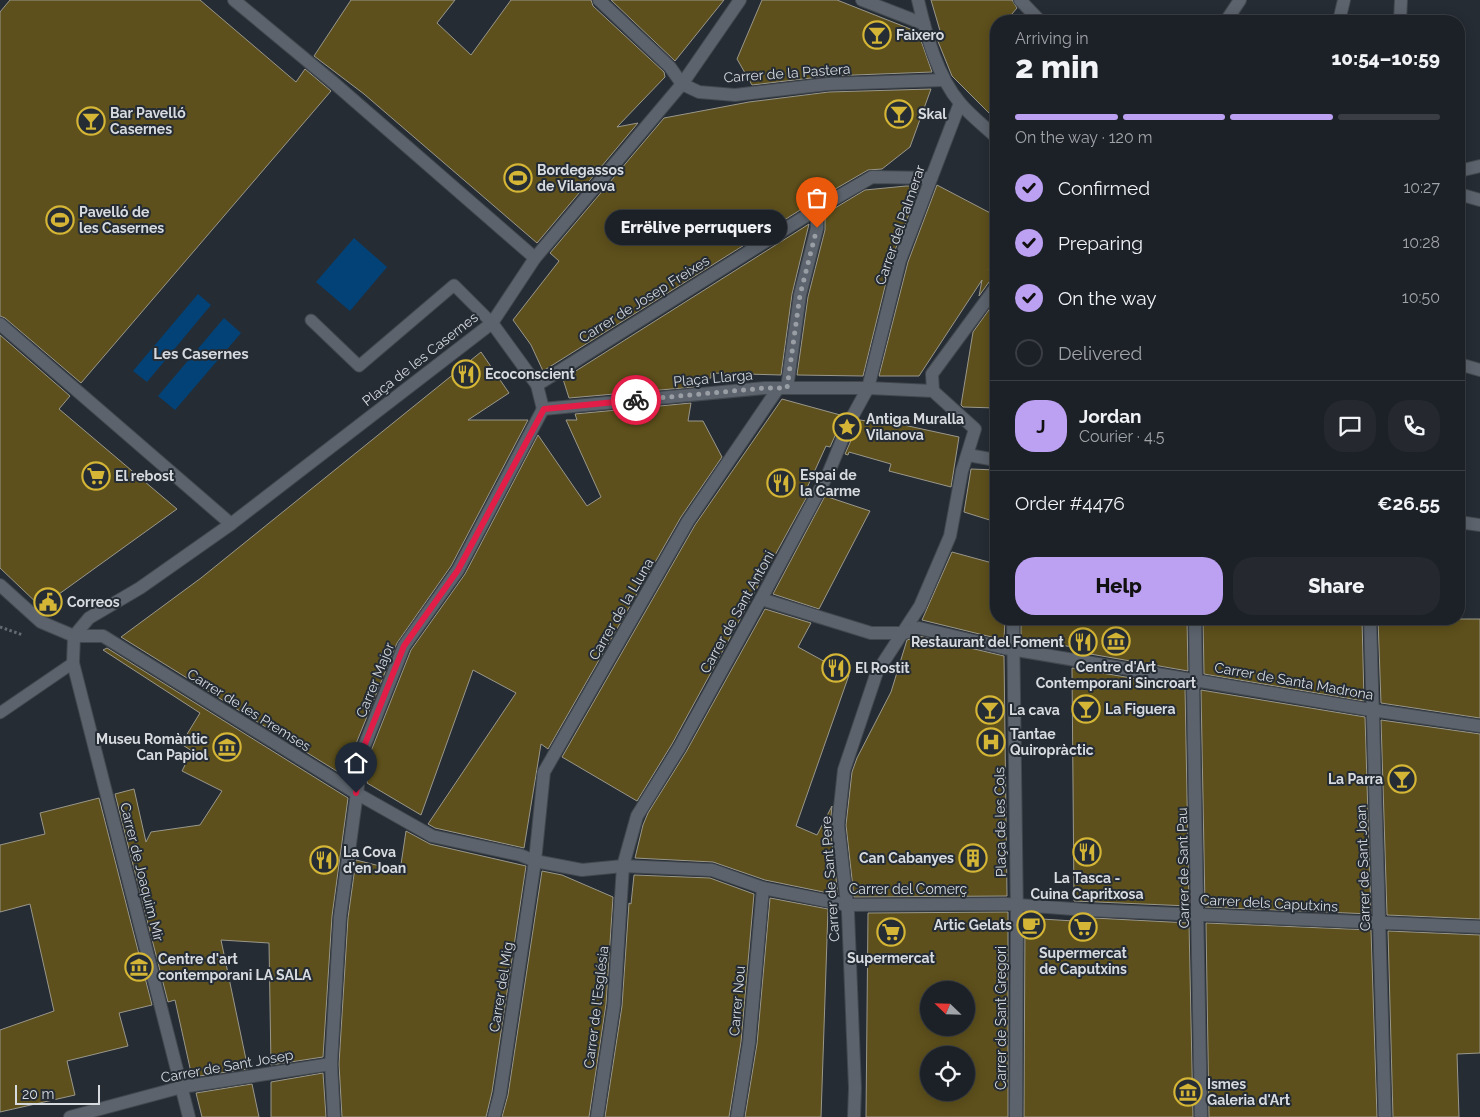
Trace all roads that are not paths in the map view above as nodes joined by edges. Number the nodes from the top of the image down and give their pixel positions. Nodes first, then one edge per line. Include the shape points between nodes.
1 (234, 0) edge
2 (600, 0) edge
3 (740, 0) edge
4 (862, 0) edge
5 (918, 0) edge
6 (1020, 0) edge
7 (1240, 0) edge
8 (1401, 0) edge
9 (1034, 15) edge
10 (1230, 15) edge
11 (1400, 15) edge
12 (924, 24) junction
13 (944, 80) junction
14 (682, 84) junction
15 (960, 103) junction
16 (990, 131) edge
17 (1480, 166) edge
18 (1465, 170) edge
19 (931, 178) junction
20 (1465, 196) edge
21 (1480, 200) edge
22 (817, 209) junction
23 (536, 258) junction
24 (990, 295) edge
25 (311, 320) dead end
26 (492, 323) junction
27 (0, 324) edge
28 (1465, 366) edge
29 (1480, 370) edge
30 (537, 384) junction
31 (868, 388) junction
32 (782, 389) junction
33 (933, 391) junction
34 (544, 409) junction
35 (852, 419) dead end
36 (845, 433) dead end
37 (968, 455) junction
38 (990, 459) edge
39 (1465, 523) edge
40 (231, 524) junction
41 (1480, 525) edge
42 (0, 585) edge
43 (761, 600) junction
44 (1013, 625) edge
45 (1195, 625) edge
46 (1370, 625) edge
47 (904, 633) junction
48 (74, 636) junction
49 (1008, 649) junction
50 (73, 663) junction
51 (1196, 679) junction
52 (1374, 710) junction
53 (0, 713) edge
54 (1480, 726) edge
55 (356, 793) junction
56 (535, 861) junction
57 (623, 866) junction
58 (763, 888) junction
59 (847, 905) junction
60 (1016, 905) junction
61 (1199, 914) junction
62 (1016, 918) joint
63 (1380, 923) junction
64 (1480, 927) edge
65 (331, 1064) junction
66 (182, 1087) junction
67 (70, 1117) edge
68 (189, 1117) edge
69 (334, 1117) edge
70 (494, 1117) edge
71 (597, 1117) edge
72 (737, 1117) edge
73 (854, 1117) edge
74 (1016, 1117) edge
75 (1201, 1117) edge
76 (1385, 1117) edge

1 - 23 street
2 - 14 street via 670,67
3 - 14 street
4 - 12 street
5 - 12 street
6 - 9 street
7 - 10 street
8 - 11 street
12 - 13 street
13 - 14 street, Carrer de la Pastera via 828,84 735,95 699,92
13 - 15 street
14 - 23 street
15 - 16 street
15 - 19 street, Carrer del Palmerar
17 - 18 street
19 - 22 street, Carrer de Josep Freixes via 872,177
19 - 31 street, Carrer del Palmerar via 900,260
20 - 21 street
22 - 30 street, Carrer de Josep Freixes
22 - 32 street via 817,228
23 - 26 street, Plaça de les Casernes
24 - 33 street via 932,374
25 - 26 lane via 358,366 454,285
26 - 30 street
26 - 40 street, Plaça de les Casernes
27 - 40 street
28 - 29 street
30 - 34 street
31 - 32 street, Plaça Llarga
31 - 33 street, Plaça Llarga
31 - 35 street
32 - 34 street, Plaça Llarga
32 - 56 street, Carrer de la Lluna via 688,520 544,772
33 - 37 street via 975,429
34 - 55 street, Carrer Major via 458,570 404,646 363,749
36 - 43 street, Carrer de Sant Antoni via 828,474
37 - 38 street
37 - 47 street, Carrer de Sant Pere via 950,536 920,606
39 - 41 street
40 - 48 street, Plaça de les Casernes via 140,588 89,618
42 - 48 street via 41,622
43 - 47 street via 871,633
43 - 57 street, Carrer de Sant Antoni via 679,748 636,816
44 - 49 street, Plaça de les Cols
45 - 51 street, Carrer de Sant Pau
46 - 52 street, Carrer de Sant Joan
47 - 49 street via 919,628
47 - 59 street, Carrer de Sant Pere via 877,672 844,770 838,825
48 - 50 street
48 - 55 street, Carrer de les Premses via 103,636
49 - 51 street, Carrer de Santa Madrona
49 - 60 street, Plaça de les Cols
50 - 53 lane
50 - 66 street, Carrer de Joaquim Mir
51 - 52 street, Carrer de Santa Madrona
51 - 61 street, Carrer de Sant Pau
52 - 54 street, Carrer de Santa Madrona
52 - 63 street, Carrer de Sant Joan
55 - 56 street, Carrer de les Premses via 432,836
55 - 65 street, Carrer Major via 340,917
56 - 57 street, Carrer del Comerç via 582,870
56 - 70 street, Carrer del Mig
57 - 58 street, Carrer del Comerç via 712,870
57 - 71 street, Carrer de l'Església via 614,1005
58 - 59 street, Carrer del Comerç
58 - 72 street, Carrer Nou via 748,1043
59 - 60 street, Carrer del Comerç
59 - 73 street, Carrer de Sant Pere
60 - 61 street, Carrer dels Caputxins
60 - 62 street, Plaça de les Cols
61 - 63 street, Carrer dels Caputxins
61 - 75 street, Carrer de Sant Pau
62 - 74 street, Carrer de Sant Gregori
63 - 64 street, Carrer dels Caputxins
63 - 76 street, Carrer de Sant Joan
65 - 66 street, Carrer de Sant Josep
65 - 69 street, Carrer Major
66 - 67 street, Carrer de Sant Josep
66 - 68 street, Carrer de Joaquim Mir

